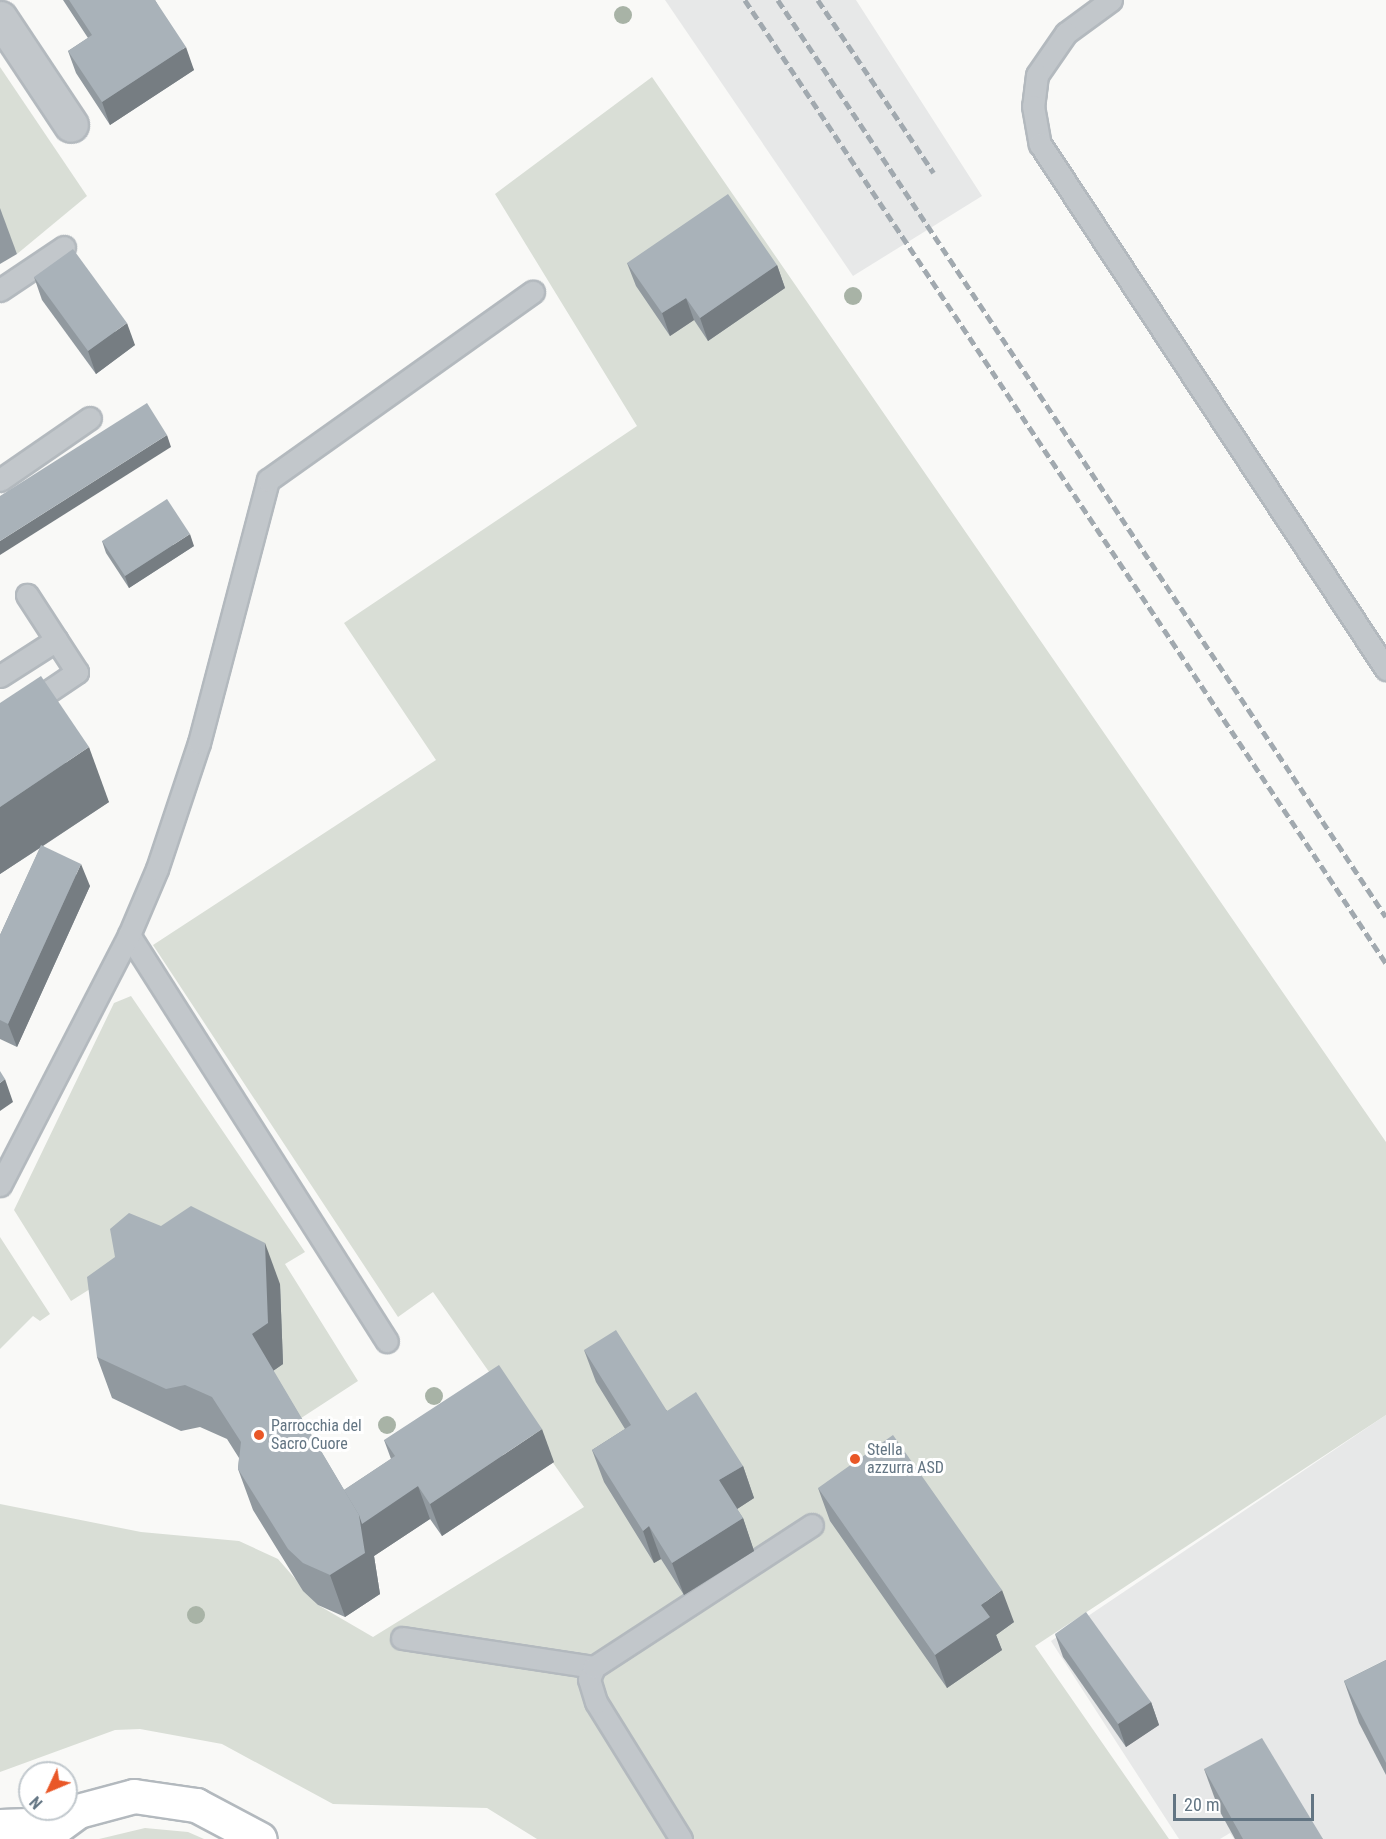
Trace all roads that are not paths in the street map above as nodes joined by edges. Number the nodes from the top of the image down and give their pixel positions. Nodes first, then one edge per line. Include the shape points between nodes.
1 (1111, 0) edge
2 (0, 18) edge
3 (71, 125) dead end
4 (64, 247) dead end
5 (0, 290) edge
6 (533, 292) dead end
7 (90, 418) dead end
8 (0, 480) edge
9 (27, 595) dead end
10 (56, 640) junction
11 (1386, 669) edge
12 (0, 676) edge
13 (0, 724) edge
14 (129, 935) junction
15 (0, 1185) edge
16 (387, 1341) dead end
17 (812, 1525) dead end
18 (402, 1638) dead end
19 (594, 1667) junction
20 (0, 1826) edge
21 (48, 1831) edge
22 (260, 1839) edge
23 (681, 1839) edge

1 - 11 lane via 1066,33 1037,75 1033,106 1040,144
2 - 3 street
4 - 5 lane
6 - 14 lane via 268,480 199,744
7 - 8 lane
9 - 10 lane
10 - 12 lane
10 - 13 lane via 77,672
14 - 15 lane
14 - 16 lane
17 - 19 lane
18 - 19 lane
19 - 23 lane via 589,1679 596,1702
20 - 21 main road
21 - 22 main road via 107,1799 164,1797 223,1815

